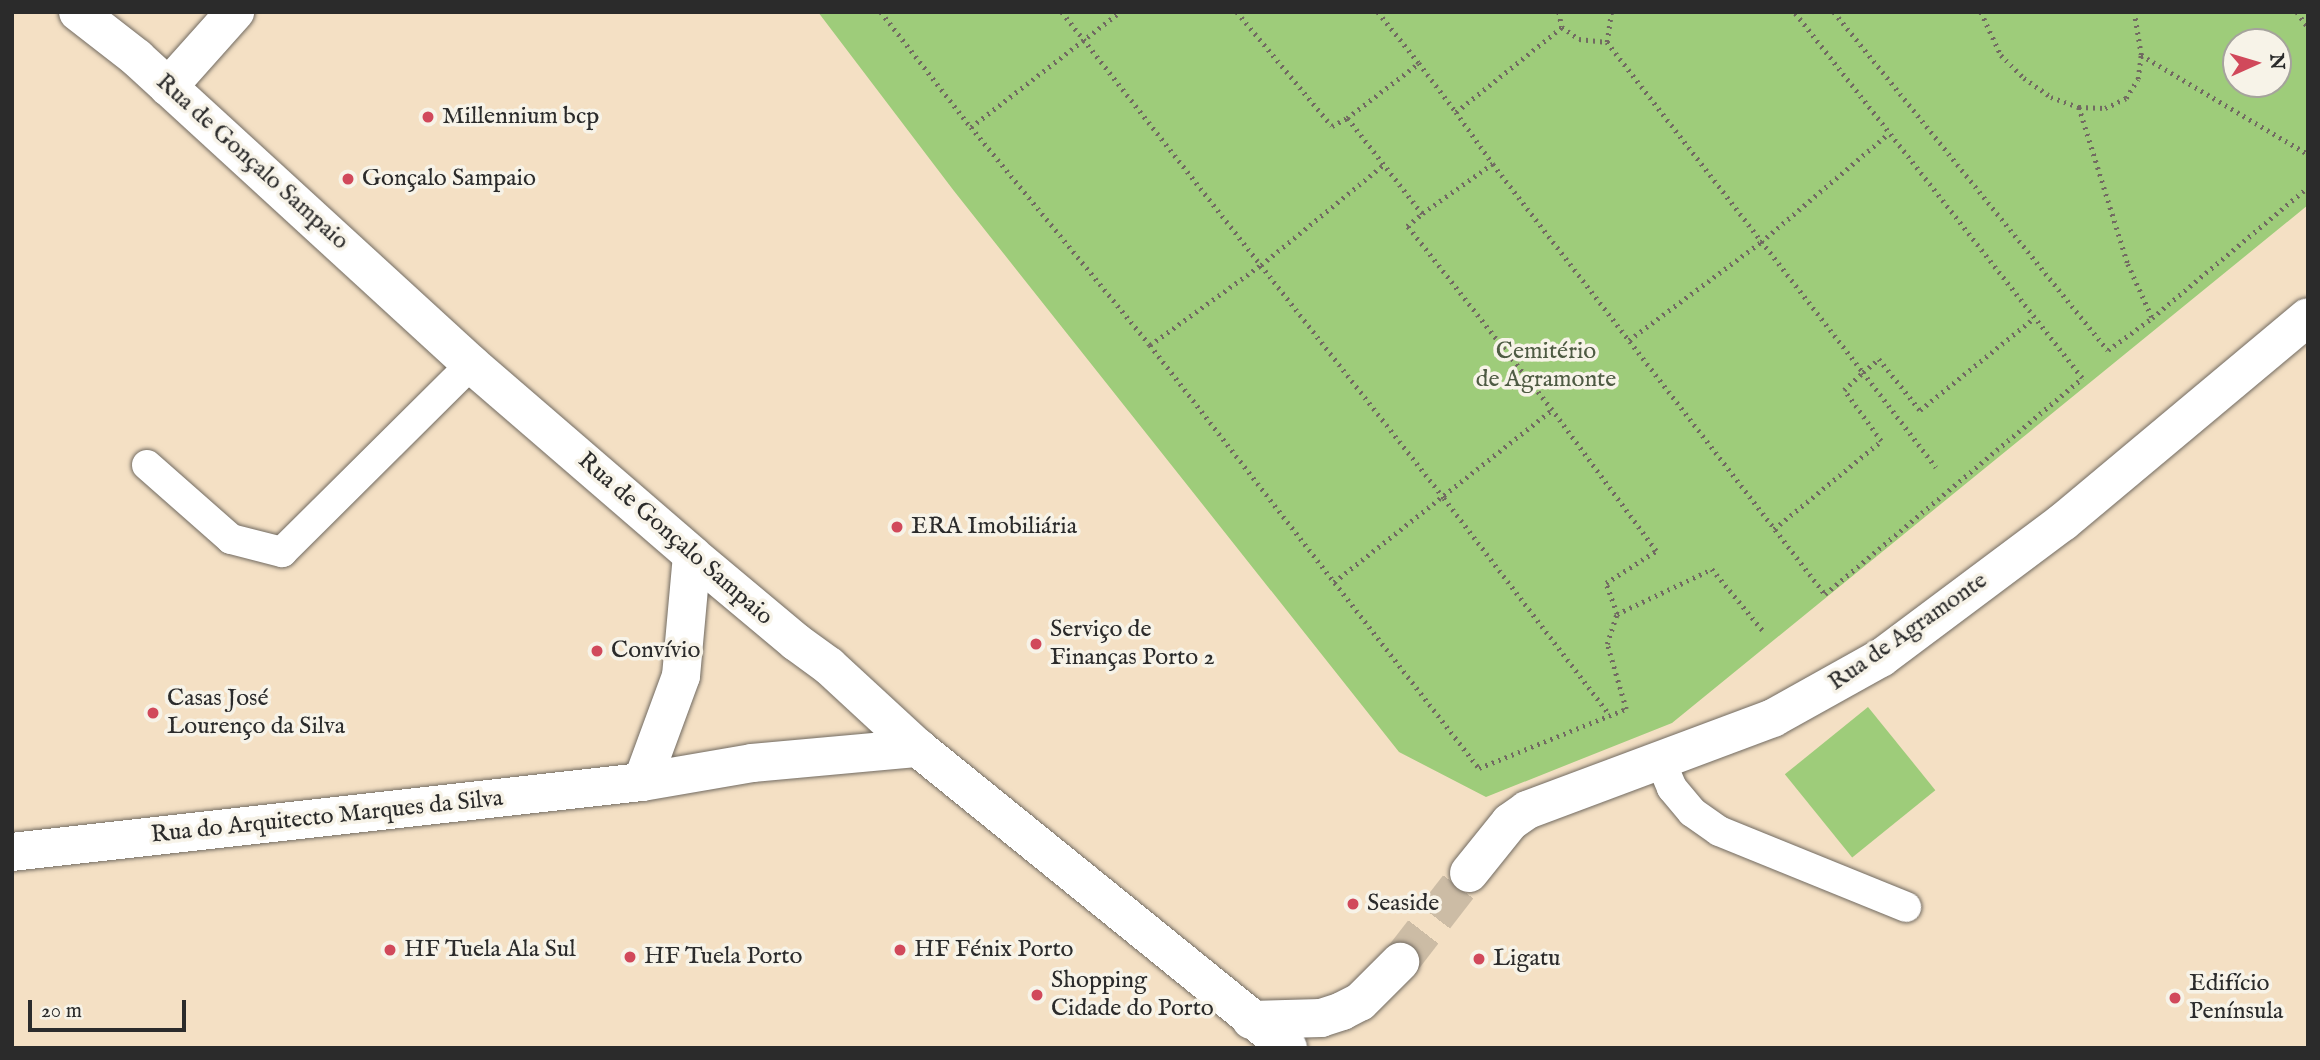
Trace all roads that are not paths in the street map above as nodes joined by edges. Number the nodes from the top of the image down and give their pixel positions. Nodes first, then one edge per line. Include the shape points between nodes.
1 (78, 12) edge
2 (219, 21) edge
3 (168, 87) junction
4 (2308, 317) edge
5 (471, 364) junction
6 (146, 465) dead end
7 (692, 555) junction
8 (918, 748) junction
9 (1661, 762) junction
10 (642, 782) junction
11 (12, 852) edge
12 (1469, 873) tunnel mouth
13 (1906, 907) dead end
14 (1400, 962) tunnel mouth
15 (1251, 1020) junction
16 (1288, 1048) edge

1 - 3 street, Rua de Gonçalo Sampaio
2 - 3 street
3 - 5 street, Rua de Gonçalo Sampaio
4 - 9 street, Rua de Agramonte via 2063,522 1881,658 1773,718
5 - 6 lane via 282,552 231,539
5 - 7 street, Rua de Gonçalo Sampaio
7 - 8 street, Rua de Gonçalo Sampaio via 829,666
7 - 10 street via 681,677
8 - 10 street, Rua do Arquitecto Marques da Silva via 751,763
8 - 15 street, Rua de Gonçalo Sampaio
9 - 12 street, Rua de Agramonte via 1527,810 1510,822
9 - 13 lane via 1672,788 1692,812 1719,831
10 - 11 street, Rua do Arquitecto Marques da Silva
14 - 15 street via 1360,1002 1342,1011 1321,1018
15 - 16 street, Rua de Gonçalo Sampaio

